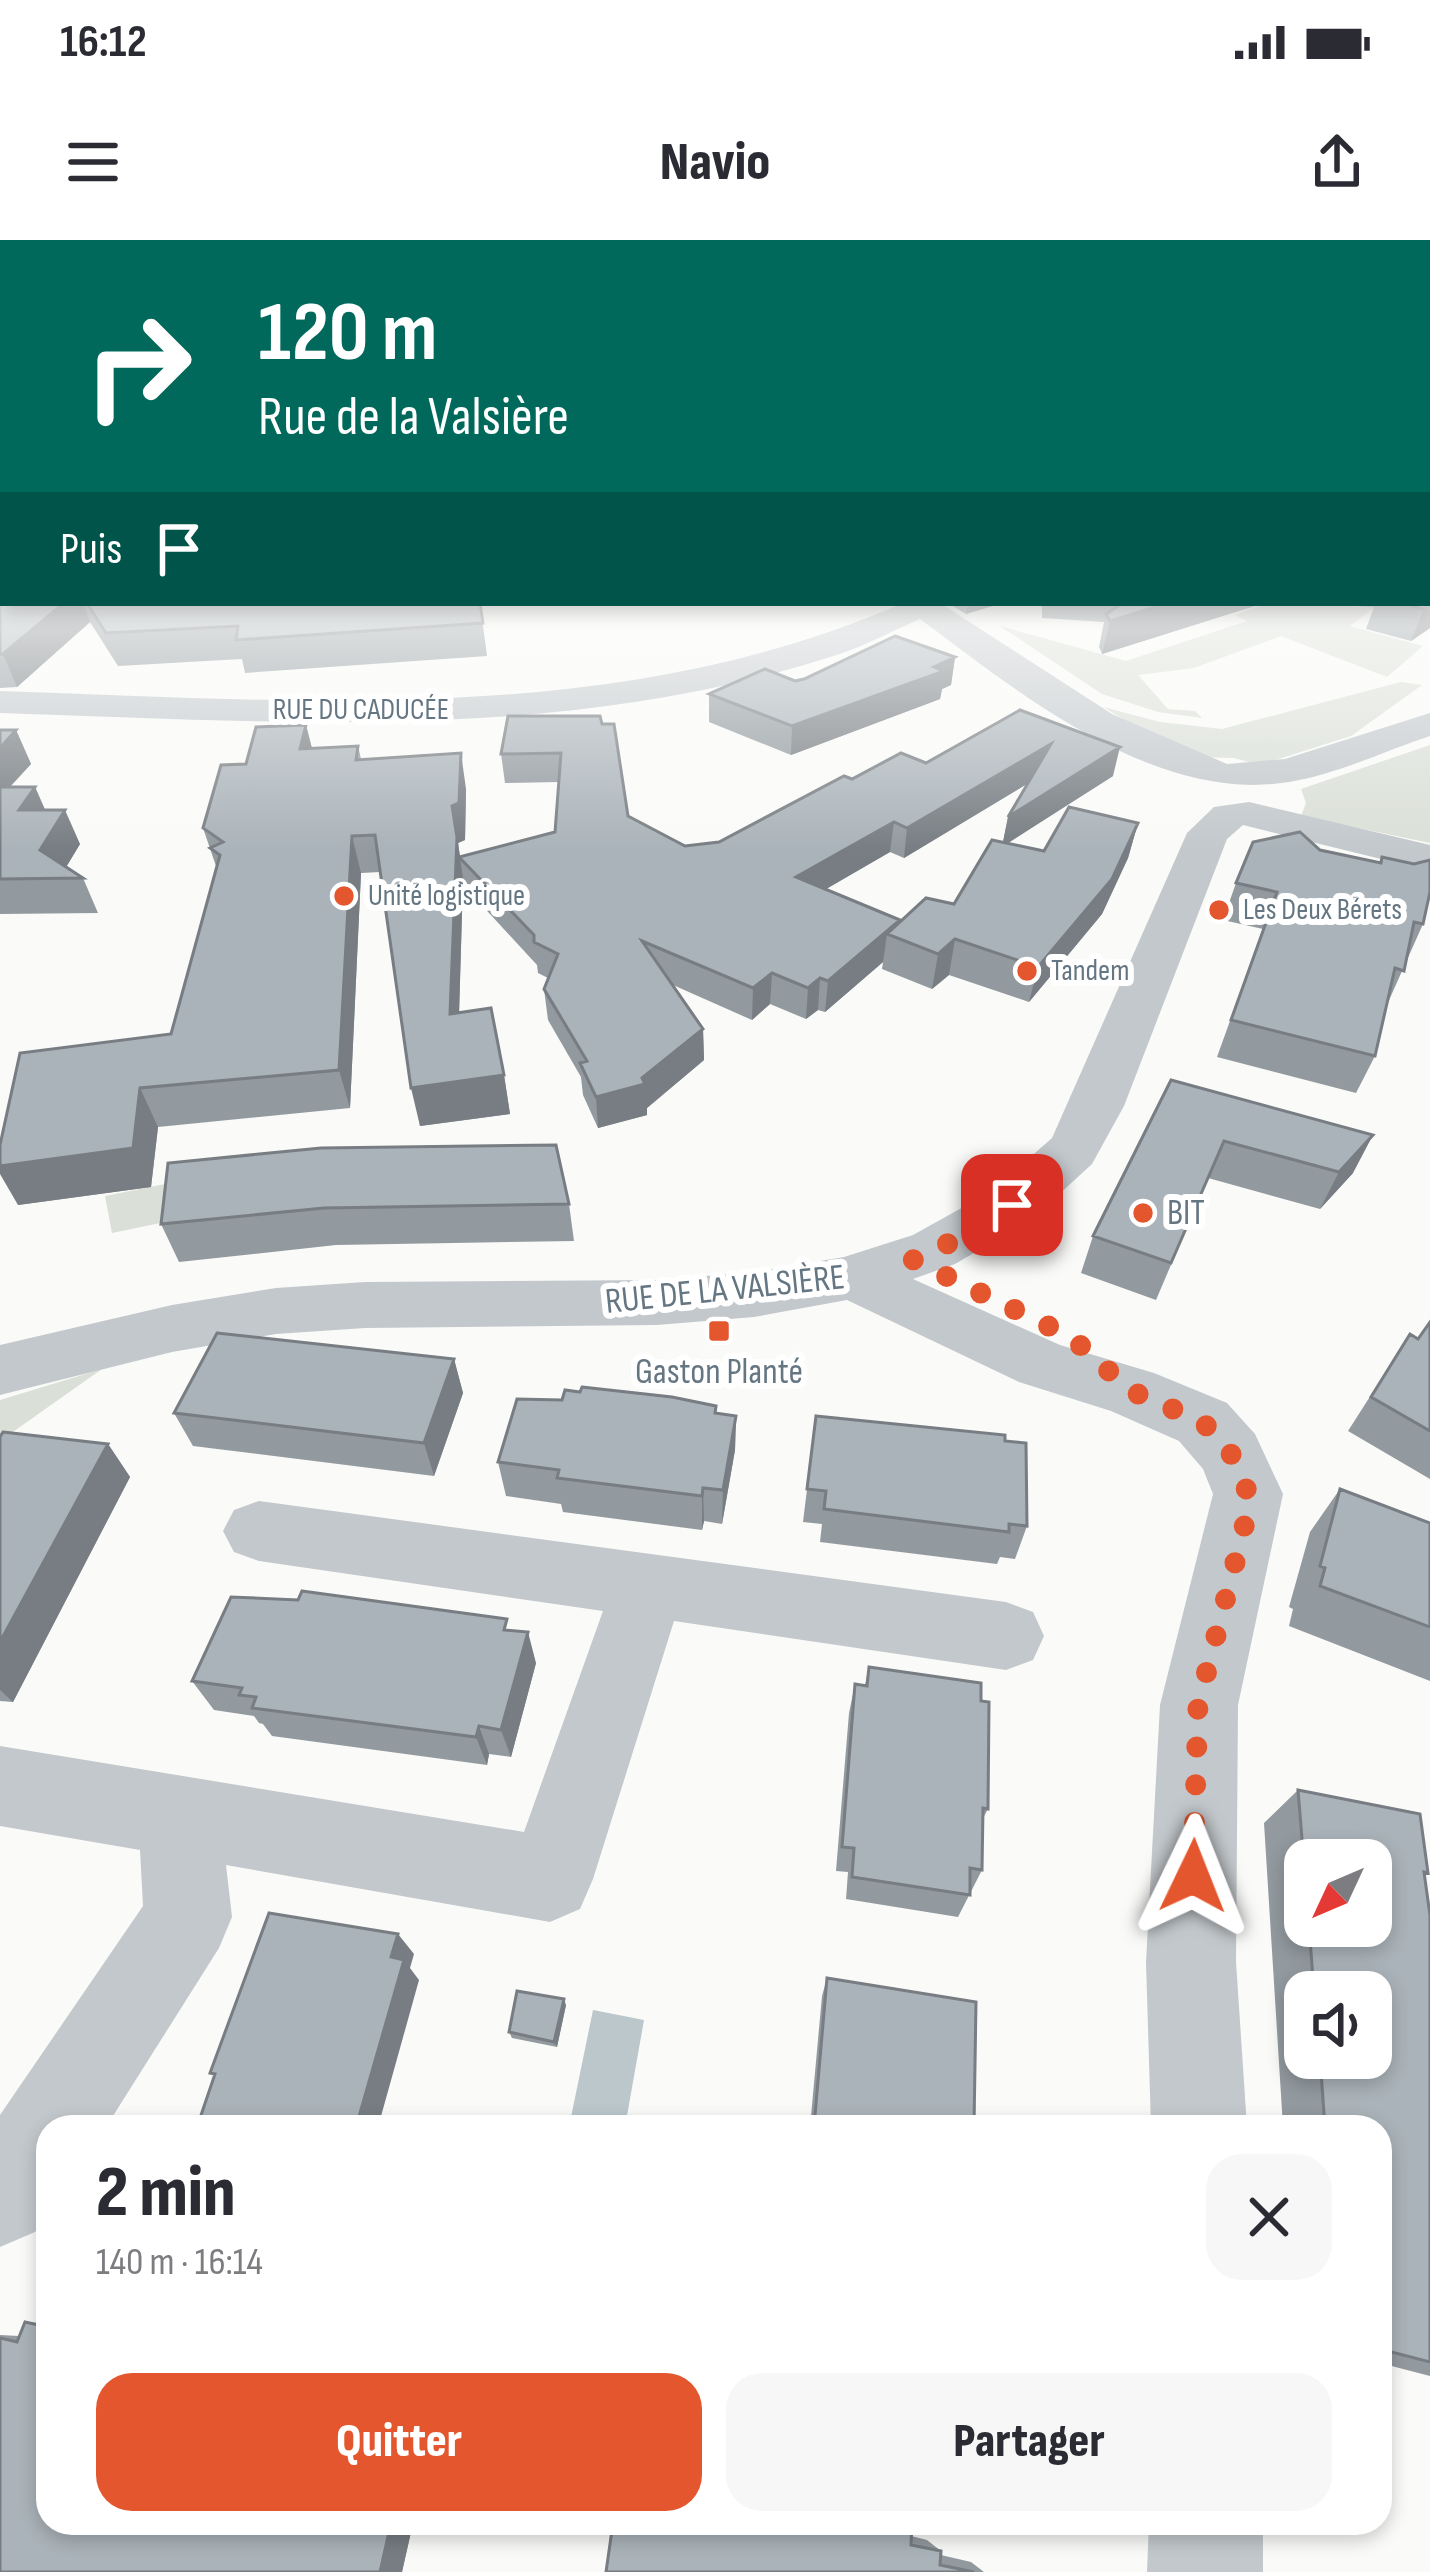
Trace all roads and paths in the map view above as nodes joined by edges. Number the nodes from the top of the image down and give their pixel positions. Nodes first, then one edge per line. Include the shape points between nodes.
1 (868, 634) edge
2 (968, 634) edge
3 (0, 702) edge
4 (1430, 724) edge
5 (1232, 794) junction
6 (1430, 858) edge
7 (913, 1260) junction
8 (854, 1278) junction
9 (0, 1370) edge
10 (1131, 1391) junction
11 (260, 1531) dead end
12 (650, 1585) junction
13 (1006, 1636) dead end
14 (0, 1786) edge
15 (215, 1820) junction
16 (59, 2115) edge
17 (1198, 2115) edge
18 (36, 2148) edge
19 (0, 2197) edge
20 (1206, 2535) edge
21 (1205, 2572) edge

1 - 3 street, RUE DU CADUCÉE via 674,686 519,705 423,712
2 - 5 street, RUE DU CADUCÉE
4 - 5 street
5 - 6 street, RUE DU CADUCÉE
5 - 7 street, RUE DE LA VALSIÈRE via 1072,1150 1043,1183 981,1228
7 - 8 street, RUE DE LA VALSIÈRE
7 - 10 street via 1071,1337
8 - 9 street, RUE DE LA VALSIÈRE via 621,1304 276,1311
8 - 10 street via 1042,1365
10 - 17 street via 1203,1422 1231,1454 1248,1493 1198,1705 1191,1962
11 - 12 street
12 - 13 street
12 - 15 street via 550,1879
14 - 15 street
15 - 16 street via 188,1917
18 - 19 street
20 - 21 street

